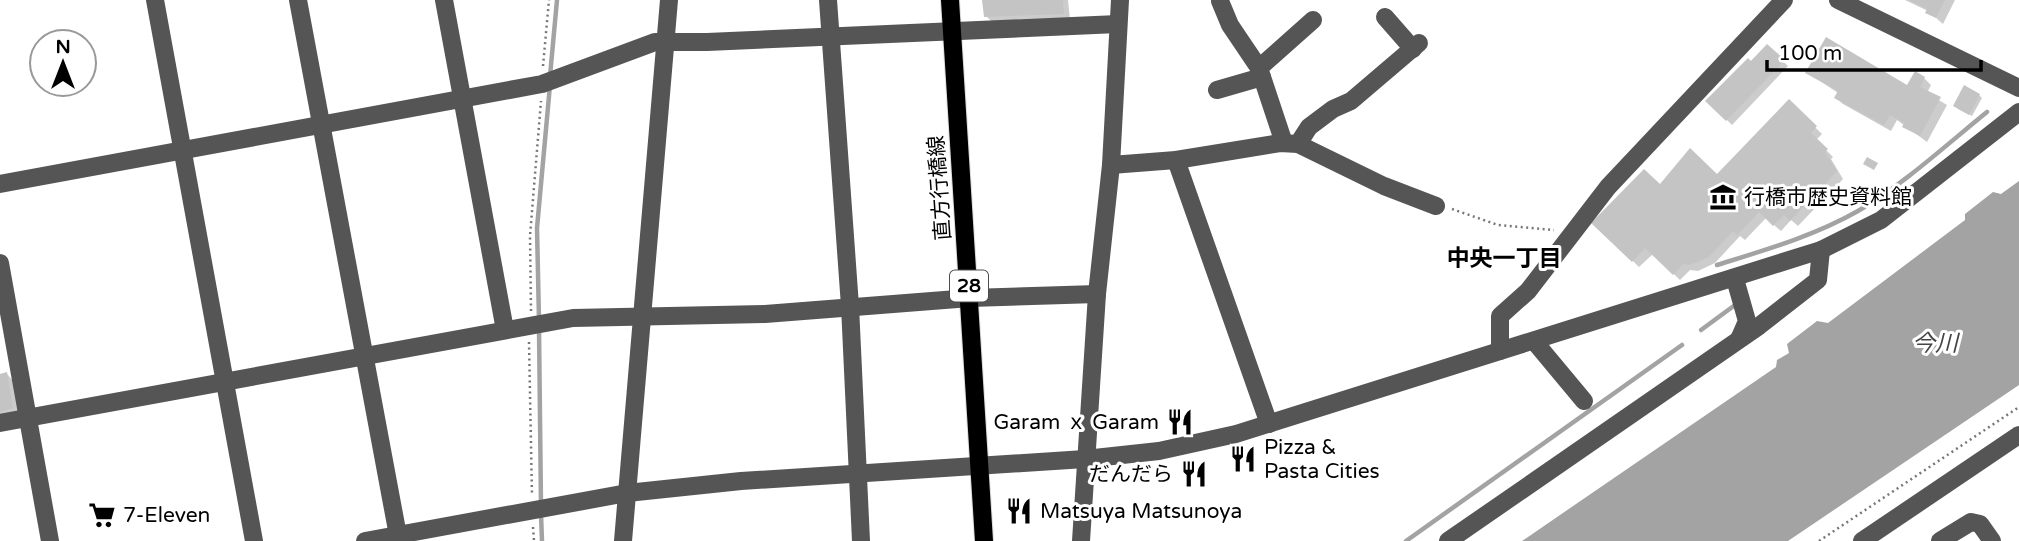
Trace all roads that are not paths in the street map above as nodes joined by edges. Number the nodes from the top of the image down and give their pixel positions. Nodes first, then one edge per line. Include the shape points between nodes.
1 (155, 0) edge
2 (299, 0) edge
3 (444, 0) edge
4 (669, 0) edge
5 (828, 0) edge
6 (950, 0) edge
7 (1120, 0) edge
8 (1784, 0) edge
9 (1838, 0) edge
10 (1220, 1) edge
11 (1385, 17) dead end
12 (1313, 20) dead end
13 (1118, 24) junction
14 (954, 31) junction
15 (832, 34) junction
16 (666, 40) junction
17 (1260, 72) junction
18 (2019, 88) edge
19 (1217, 90) dead end
20 (463, 99) junction
21 (2019, 112) edge
22 (322, 125) junction
23 (1291, 144) junction
24 (183, 150) junction
25 (1176, 160) junction
26 (1111, 165) junction
27 (0, 184) edge
28 (1436, 206) road end
29 (1821, 250) junction
30 (0, 263) edge
31 (1735, 279) junction
32 (1097, 294) junction
33 (970, 298) junction
34 (850, 306) junction
35 (643, 317) junction
36 (505, 330) junction
37 (1740, 337) junction
38 (1534, 341) junction
39 (1500, 351) junction
40 (365, 358) junction
41 (225, 383) junction
42 (1584, 401) dead end
43 (29, 418) junction
44 (0, 423) edge
45 (1269, 424) junction
46 (2019, 435) edge
47 (1085, 459) junction
48 (981, 465) junction
49 (857, 473) junction
50 (627, 493) junction
51 (398, 538) edge
52 (50, 541) edge
53 (254, 541) edge
54 (365, 541) edge
55 (623, 541) edge
56 (860, 541) edge
57 (984, 541) edge
58 (1081, 541) edge
59 (1448, 541) edge
60 (1862, 541) edge
61 (1940, 541) edge
62 (1992, 541) edge

1 - 24 street
2 - 22 street
3 - 20 street
4 - 16 street
5 - 15 street
6 - 14 main road, 直方行橋線 / 28
7 - 13 street
8 - 39 street via 1608,187 1528,291 1500,316
9 - 18 street
10 - 17 street
11 - 23 street via 1416,46
12 - 17 street
13 - 14 street
13 - 26 street
14 - 15 street
14 - 33 main road, 直方行橋線 / 28
15 - 16 street
15 - 34 street
16 - 20 street via 542,84
16 - 35 street
17 - 19 street
17 - 23 street
20 - 22 street
20 - 36 street
21 - 29 street via 1881,220
22 - 24 street
22 - 40 street
23 - 25 street
23 - 28 street
24 - 27 street
24 - 41 street
25 - 26 street
25 - 45 street
26 - 32 street
29 - 31 street
29 - 37 street via 1818,280
30 - 43 street
31 - 37 street via 1746,321
31 - 38 street
32 - 33 street
32 - 47 street
33 - 34 street
33 - 48 main road, 直方行橋線 / 28
34 - 35 street
34 - 49 street
35 - 36 street via 573,318
35 - 50 street
36 - 40 street
37 - 59 street
38 - 39 street
38 - 42 street
39 - 45 street
40 - 41 street
40 - 51 street
41 - 43 street
41 - 53 street
43 - 44 street
43 - 52 street
45 - 47 street via 1160,451
46 - 60 street
47 - 48 street
47 - 58 street
48 - 49 street
48 - 57 main road, 直方行橋線 / 28
49 - 50 street
49 - 56 street
50 - 51 street
50 - 55 street
51 - 54 street
61 - 62 street via 1971,522 1980,524

